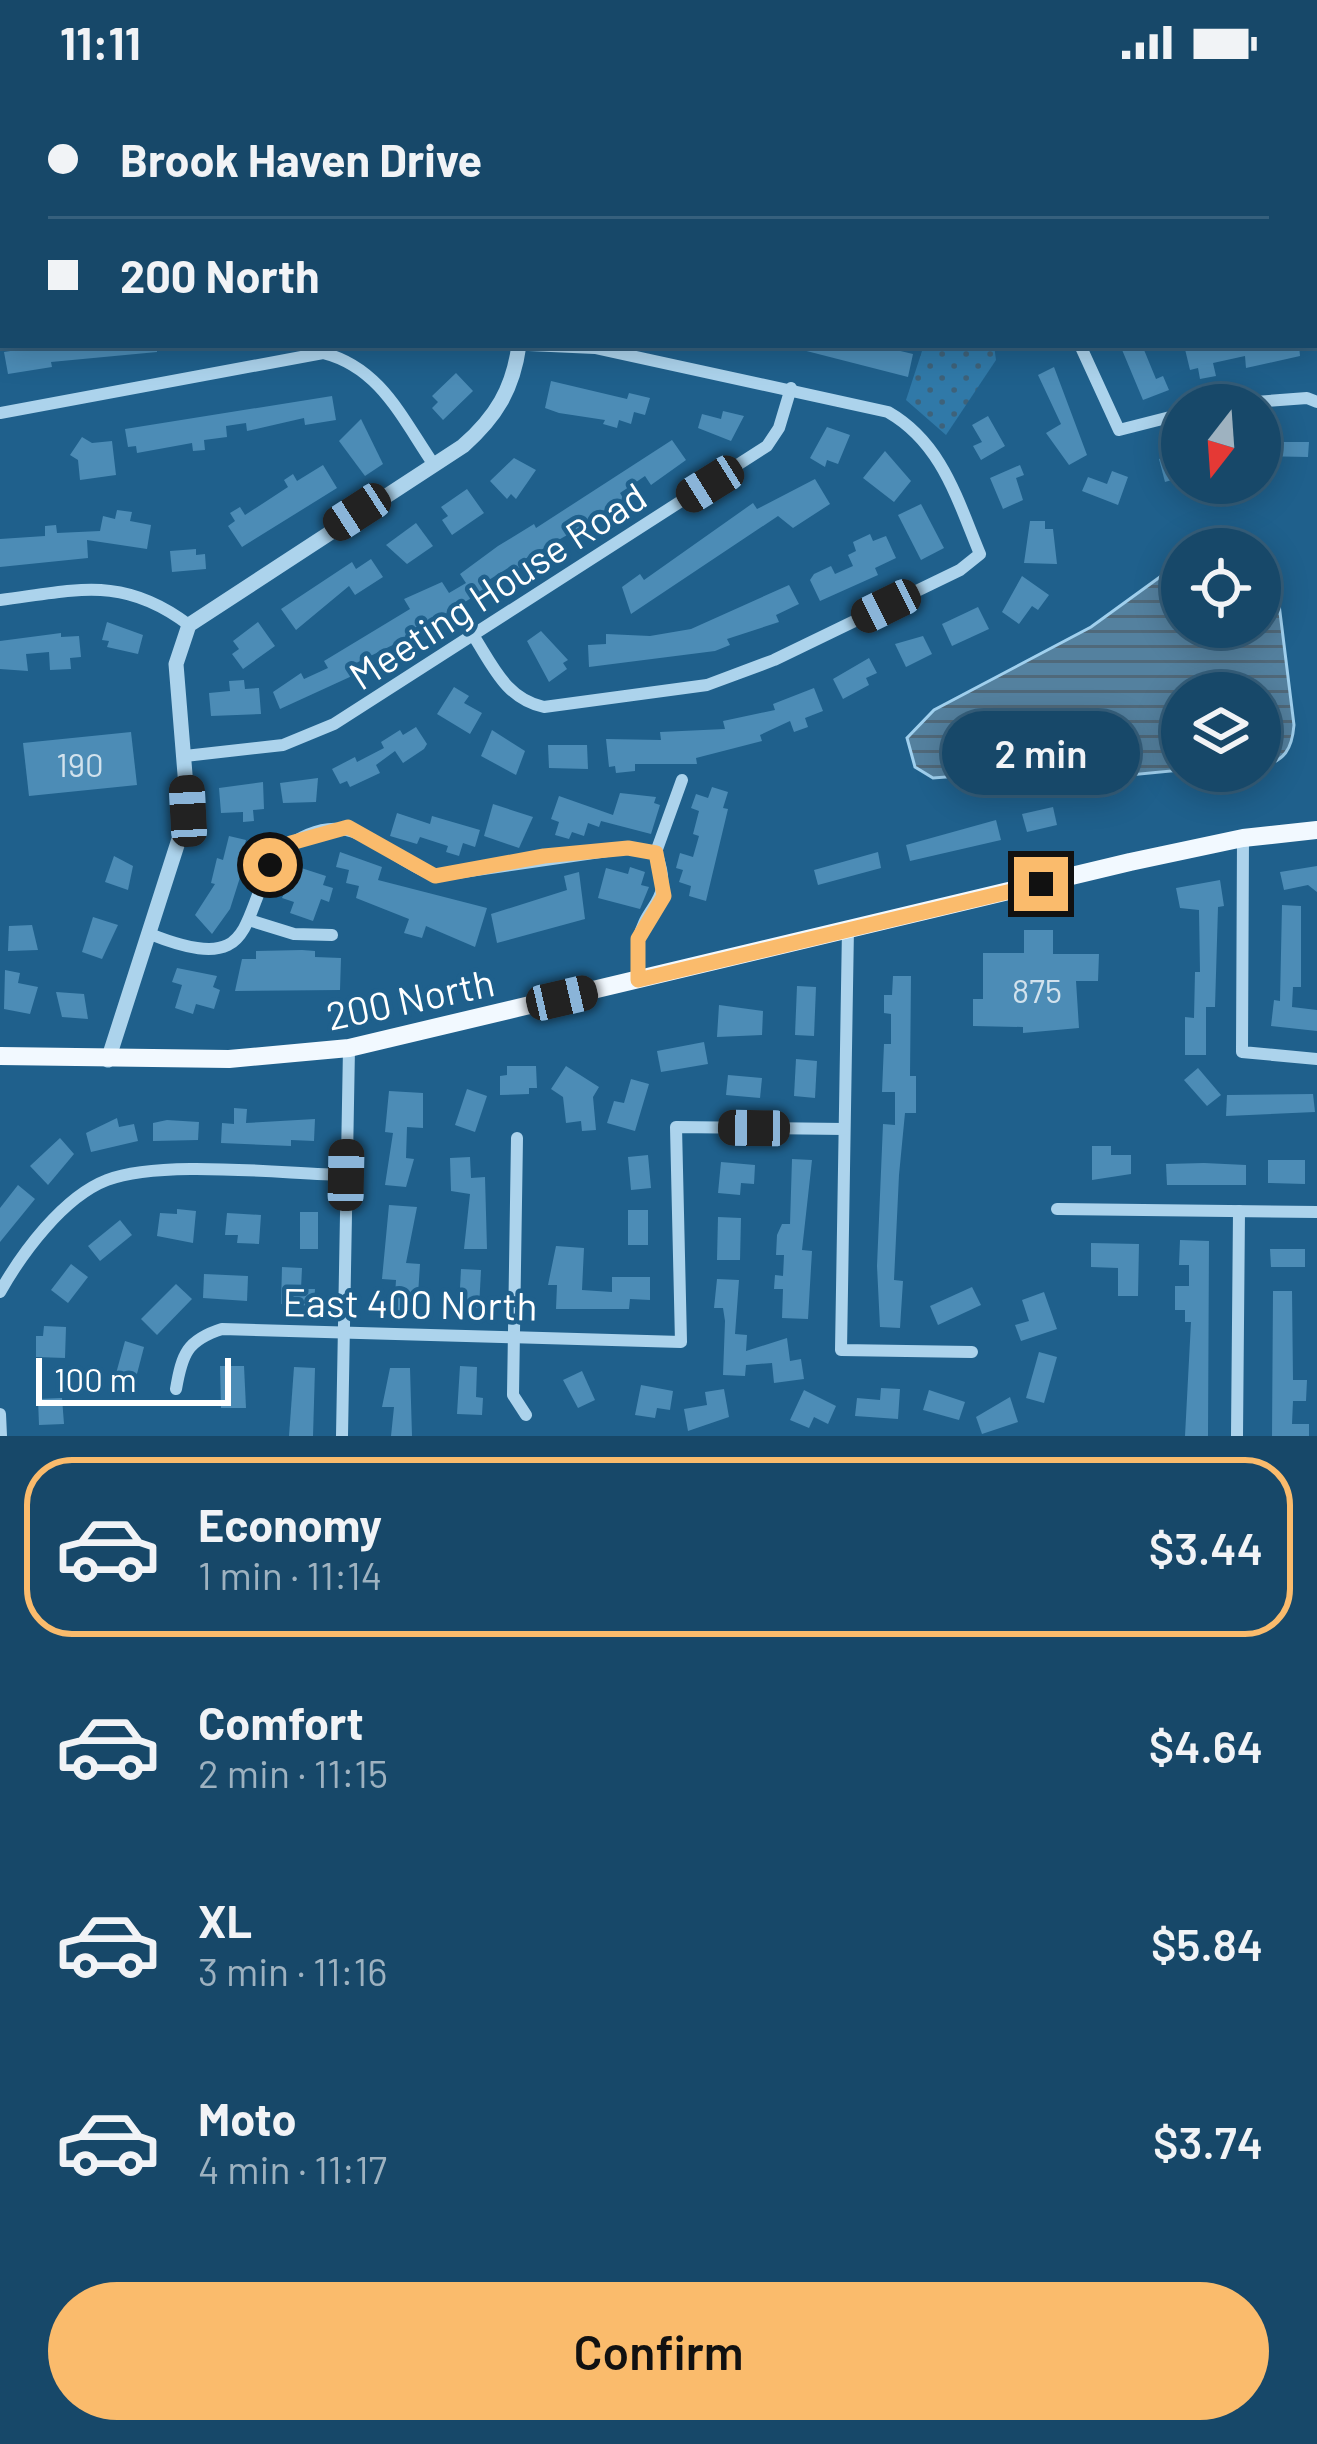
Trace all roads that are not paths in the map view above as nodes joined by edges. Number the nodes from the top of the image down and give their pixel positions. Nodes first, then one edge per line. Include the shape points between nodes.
1 (518, 348) edge
2 (595, 348) edge
3 (1081, 348) edge
4 (791, 388) junction
5 (1281, 400) edge
6 (1317, 402) edge
7 (0, 413) edge
8 (1161, 419) edge
9 (432, 462) junction
10 (0, 600) edge
11 (190, 626) junction
12 (473, 635) junction
13 (184, 756) junction
14 (682, 780) dead end
15 (1317, 830) edge
16 (1243, 838) junction
17 (656, 853) junction
18 (252, 921) junction
19 (848, 928) junction
20 (150, 934) junction
21 (332, 935) dead end
22 (638, 980) junction
23 (349, 1048) junction
24 (0, 1056) edge
25 (1317, 1059) edge
26 (108, 1060) junction
27 (844, 1129) junction
28 (518, 1138) dead end
29 (346, 1175) junction
30 (1057, 1209) dead end
31 (1239, 1211) junction
32 (1317, 1212) edge
33 (0, 1292) edge
34 (344, 1331) junction
35 (514, 1335) junction
36 (972, 1352) dead end
37 (176, 1389) dead end
38 (0, 1414) edge
39 (526, 1414) dead end
40 (1, 1436) edge
41 (342, 1436) edge
42 (1237, 1436) edge

1 - 9 street via 509,390 488,424
2 - 4 street
3 - 8 street via 1119,430
4 - 12 street, Meeting House Road via 767,446
4 - 12 street via 887,412 926,439 980,554 774,660 684,688 525,703
5 - 6 street
7 - 9 street via 323,353 373,375
9 - 11 street
10 - 11 street via 130,591
11 - 13 street via 176,664
12 - 13 street, Meeting House Road via 307,737
13 - 20 street via 188,811
14 - 17 street
15 - 16 main road, 200 North
16 - 19 main road, 200 North
16 - 25 street via 1242,1052
17 - 18 street via 544,856 435,876 368,834 328,829 279,852
17 - 22 street via 664,896 638,939
18 - 20 street via 224,945 203,950
18 - 21 street
19 - 22 main road, 200 North
19 - 27 street
20 - 26 street
22 - 23 main road, 200 North
23 - 26 main road, 200 North
23 - 29 street
24 - 26 main road, 200 North
27 - 35 street, East 400 North via 676,1126 681,1342
27 - 36 street via 841,1350
28 - 35 street
29 - 33 street via 147,1172 108,1180 80,1194
29 - 34 street
30 - 31 street
31 - 32 street
31 - 42 street
34 - 35 street, East 400 North
34 - 37 street, East 400 North via 222,1328 194,1337
34 - 41 street
35 - 39 street via 513,1395
38 - 40 street

